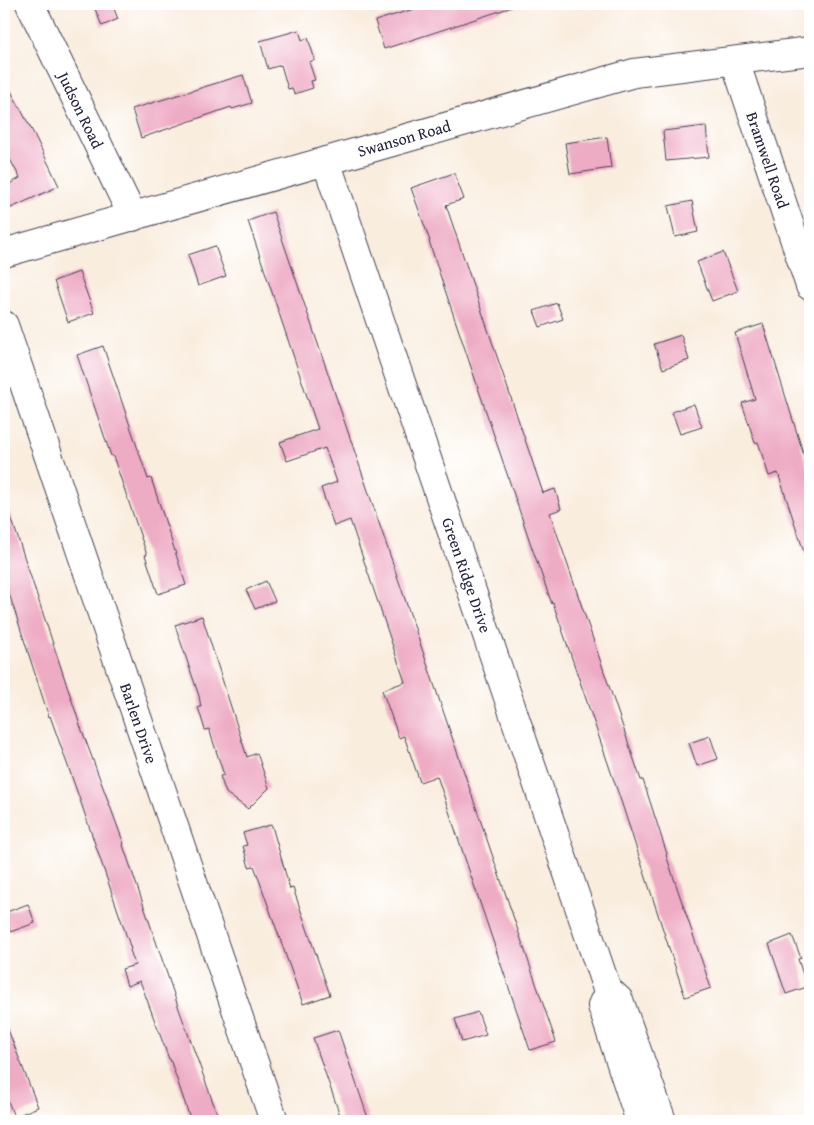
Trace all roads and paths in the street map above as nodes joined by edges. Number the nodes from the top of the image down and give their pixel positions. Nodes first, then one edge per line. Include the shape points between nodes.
1 (30, 4) edge
2 (810, 51) edge
3 (735, 61) junction
4 (326, 161) junction
5 (133, 217) junction
6 (4, 253) edge
7 (810, 286) edge
8 (4, 325) edge
9 (608, 989) junction
10 (274, 1121) edge
11 (640, 1121) edge
12 (662, 1121) edge

1 - 5 street, Judson Road
2 - 3 street, Swanson Road
3 - 4 street, Swanson Road via 634,73
3 - 7 street, Bramwell Road
4 - 5 street, Swanson Road
4 - 9 street, Green Ridge Drive
5 - 6 street, Swanson Road
8 - 10 street, Barlen Drive
9 - 11 street, Green Ridge Drive via 602,1006
9 - 12 street, Green Ridge Drive via 619,1000

